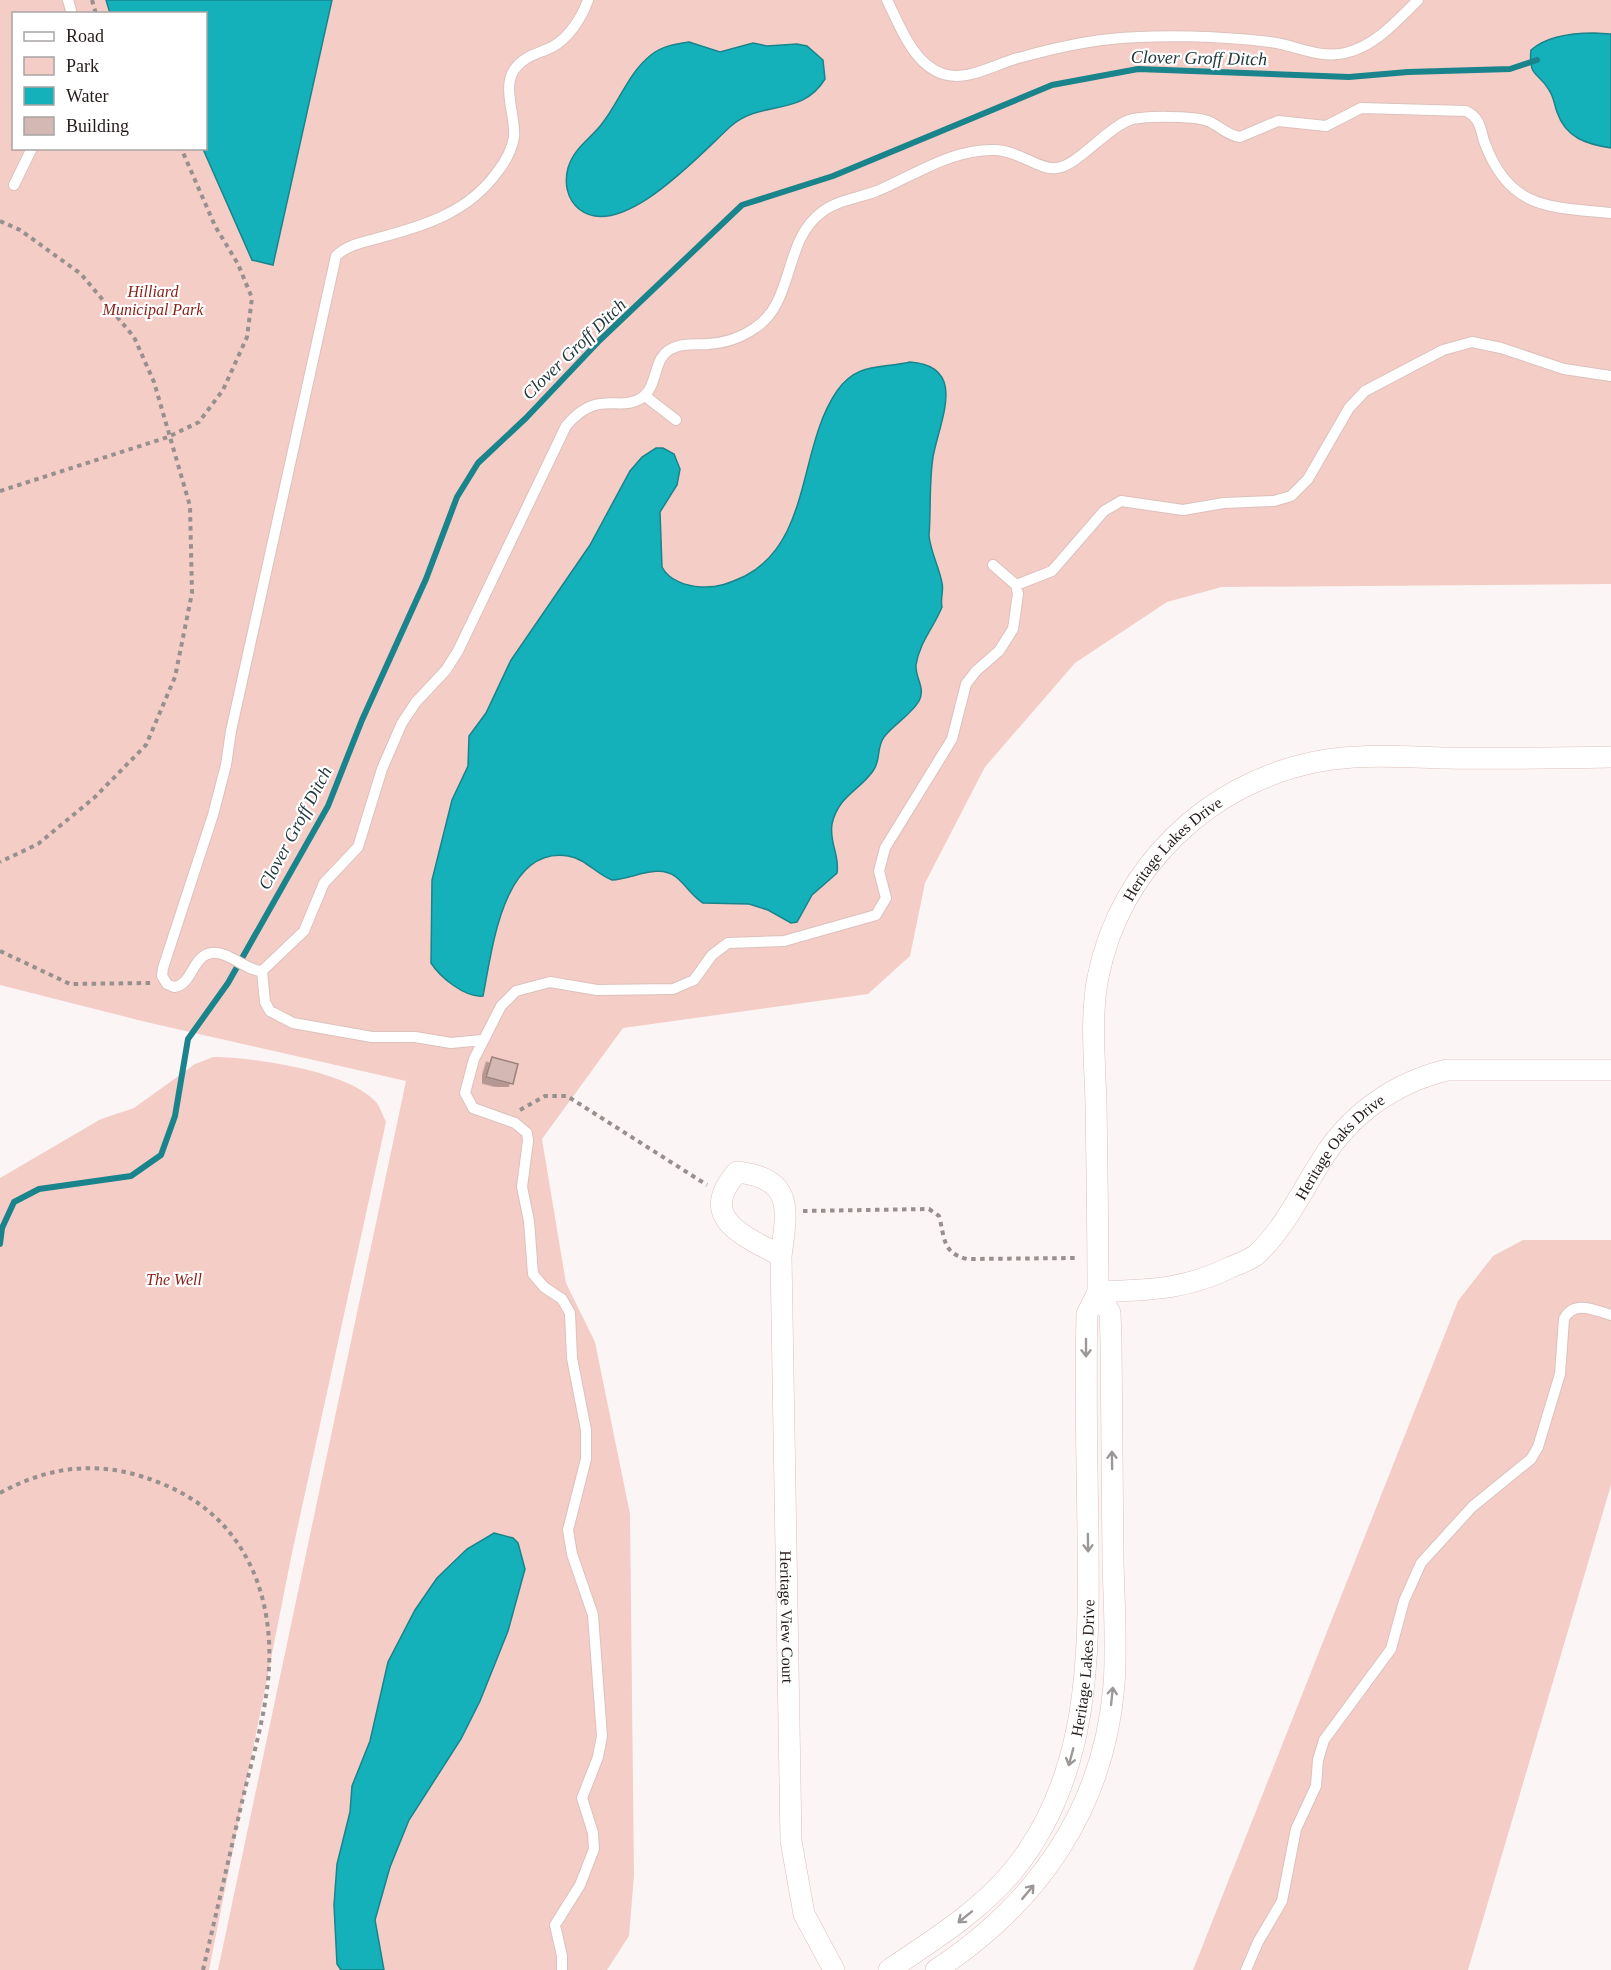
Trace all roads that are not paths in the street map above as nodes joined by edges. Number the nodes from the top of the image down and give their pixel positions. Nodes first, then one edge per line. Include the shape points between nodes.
1 (588, 0) edge
2 (887, 0) edge
3 (1418, 0) edge
4 (31, 150) edge
5 (14, 185) dead end
6 (1611, 213) edge
7 (1611, 376) edge
8 (645, 396) junction
9 (676, 420) dead end
10 (993, 565) dead end
11 (1016, 585) junction
12 (1611, 757) edge
13 (256, 969) junction
14 (482, 1041) junction
15 (1611, 1070) edge
16 (781, 1256) junction
17 (1098, 1292) junction
18 (1611, 1315) edge
19 (562, 1970) edge
20 (834, 1970) edge
21 (889, 1970) edge
22 (936, 1970) edge
23 (1246, 1970) edge

1 - 13 lane via 563,39 521,61 510,76 514,137 490,182 455,212 436,222 352,245 336,256 223,779 162,976 166,984 180,986 200,957 210,953
2 - 3 lane via 923,61 944,74 964,77 1020,57 1122,38 1261,41 1322,54 1344,53 1380,36
4 - 5 lane
6 - 8 lane via 1565,208 1522,196 1502,177 1478,119 1466,111 1361,108 1326,126 1278,121 1240,137 1197,119 1138,118 1116,127 1064,167 1050,168 1010,151 970,152 822,211 799,241 778,298 764,321 724,341 667,351
7 - 11 lane via 1564,369 1472,342 1443,350 1360,395 1308,479 1291,496 1183,510 1121,501 1104,511 1052,572
8 - 9 lane
8 - 13 lane via 594,404 584,408 566,426 458,651 402,723 382,769 358,847 324,883 304,931
10 - 11 lane
11 - 14 lane via 1017,606 1010,637 966,684 952,739 885,848 879,871 886,898 876,915 784,940 728,944 712,954 694,980 673,988 597,990 561,982 539,983 507,999
12 - 17 street, Heritage Lakes Drive via 1359,758 1316,762 1241,786 1178,831 1128,896 1113,924 1098,977 1094,1030
13 - 14 lane via 270,1011 292,1023 372,1037 415,1037 451,1043
14 - 19 lane via 465,1093 473,1108 515,1123 527,1133 522,1187 533,1274 562,1299 570,1313 572,1358 586,1430 586,1459 568,1530 593,1615 602,1736 582,1798 594,1849 580,1885 555,1925
15 - 17 street, Heritage Oaks Drive via 1447,1070 1421,1077 1394,1089 1358,1115 1337,1137 1284,1222 1254,1256 1187,1285
16 - 16 street, Heritage View Court via 736,1231 725,1220 720,1200 737,1172 769,1181 779,1190 787,1211
16 - 20 street, Heritage View Court via 791,1841 804,1914
17 -> 21 street, Heritage Lakes Drive via 1086,1314 1086,1675 1079,1725 1066,1774 1042,1828 999,1886 954,1926
22 -> 17 street, Heritage Lakes Drive via 987,1934 1041,1876 1078,1816 1106,1740 1115,1657 1111,1340 1110,1313
18 - 23 lane via 1584,1308 1568,1312 1564,1319 1560,1374 1531,1459 1472,1507 1421,1563 1404,1601 1391,1649 1324,1740 1316,1786 1296,1829 1282,1900

